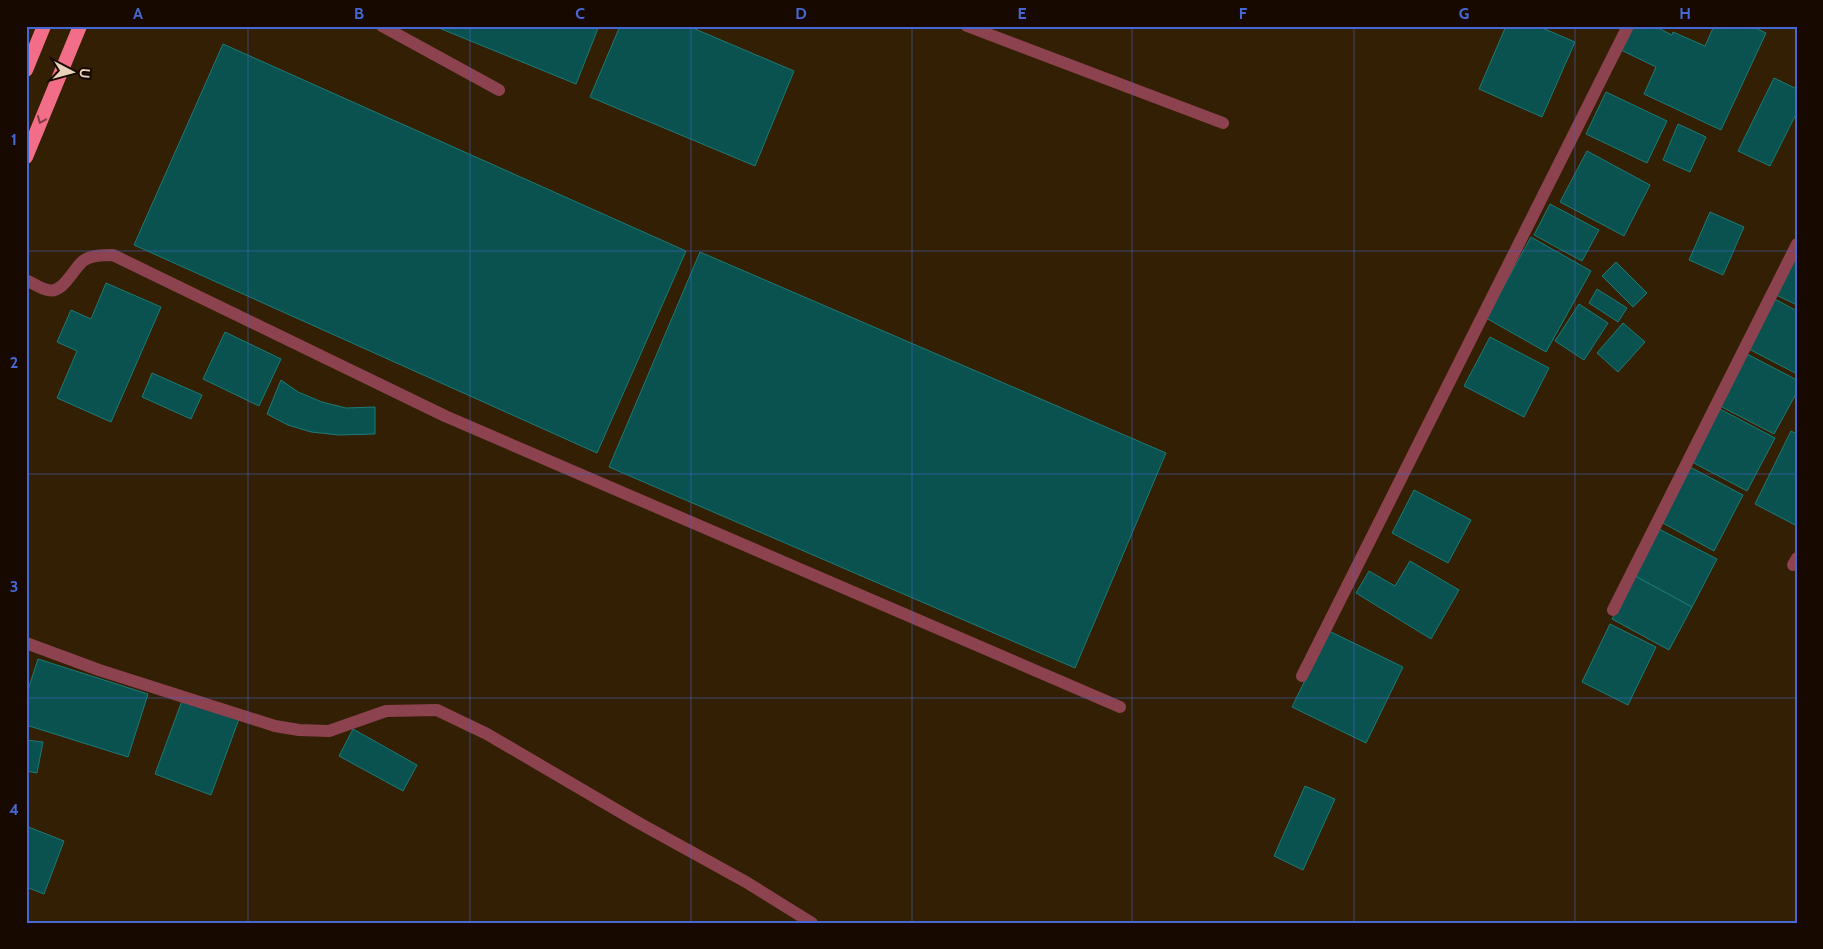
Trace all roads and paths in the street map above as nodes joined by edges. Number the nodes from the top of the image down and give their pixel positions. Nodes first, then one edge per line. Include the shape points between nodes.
1 (44, 26) edge
2 (80, 26) edge
3 (382, 26) edge
4 (967, 26) edge
5 (1628, 26) edge
6 (26, 70) edge
7 (499, 90) dead end
8 (1223, 123) dead end
9 (26, 157) edge
10 (1797, 244) edge
11 (26, 280) edge
12 (1613, 610) dead end
13 (26, 643) edge
14 (1302, 676) dead end
15 (1120, 707) dead end
16 (812, 923) edge

1 - 6 highway
2 -> 9 highway
3 - 7 street
4 - 8 street
5 - 14 street
10 - 12 street
11 - 15 street via 49,291 55,290 83,261 113,254 445,416
13 - 16 street via 99,670 276,726 299,730 329,731 386,712 437,710 488,734

